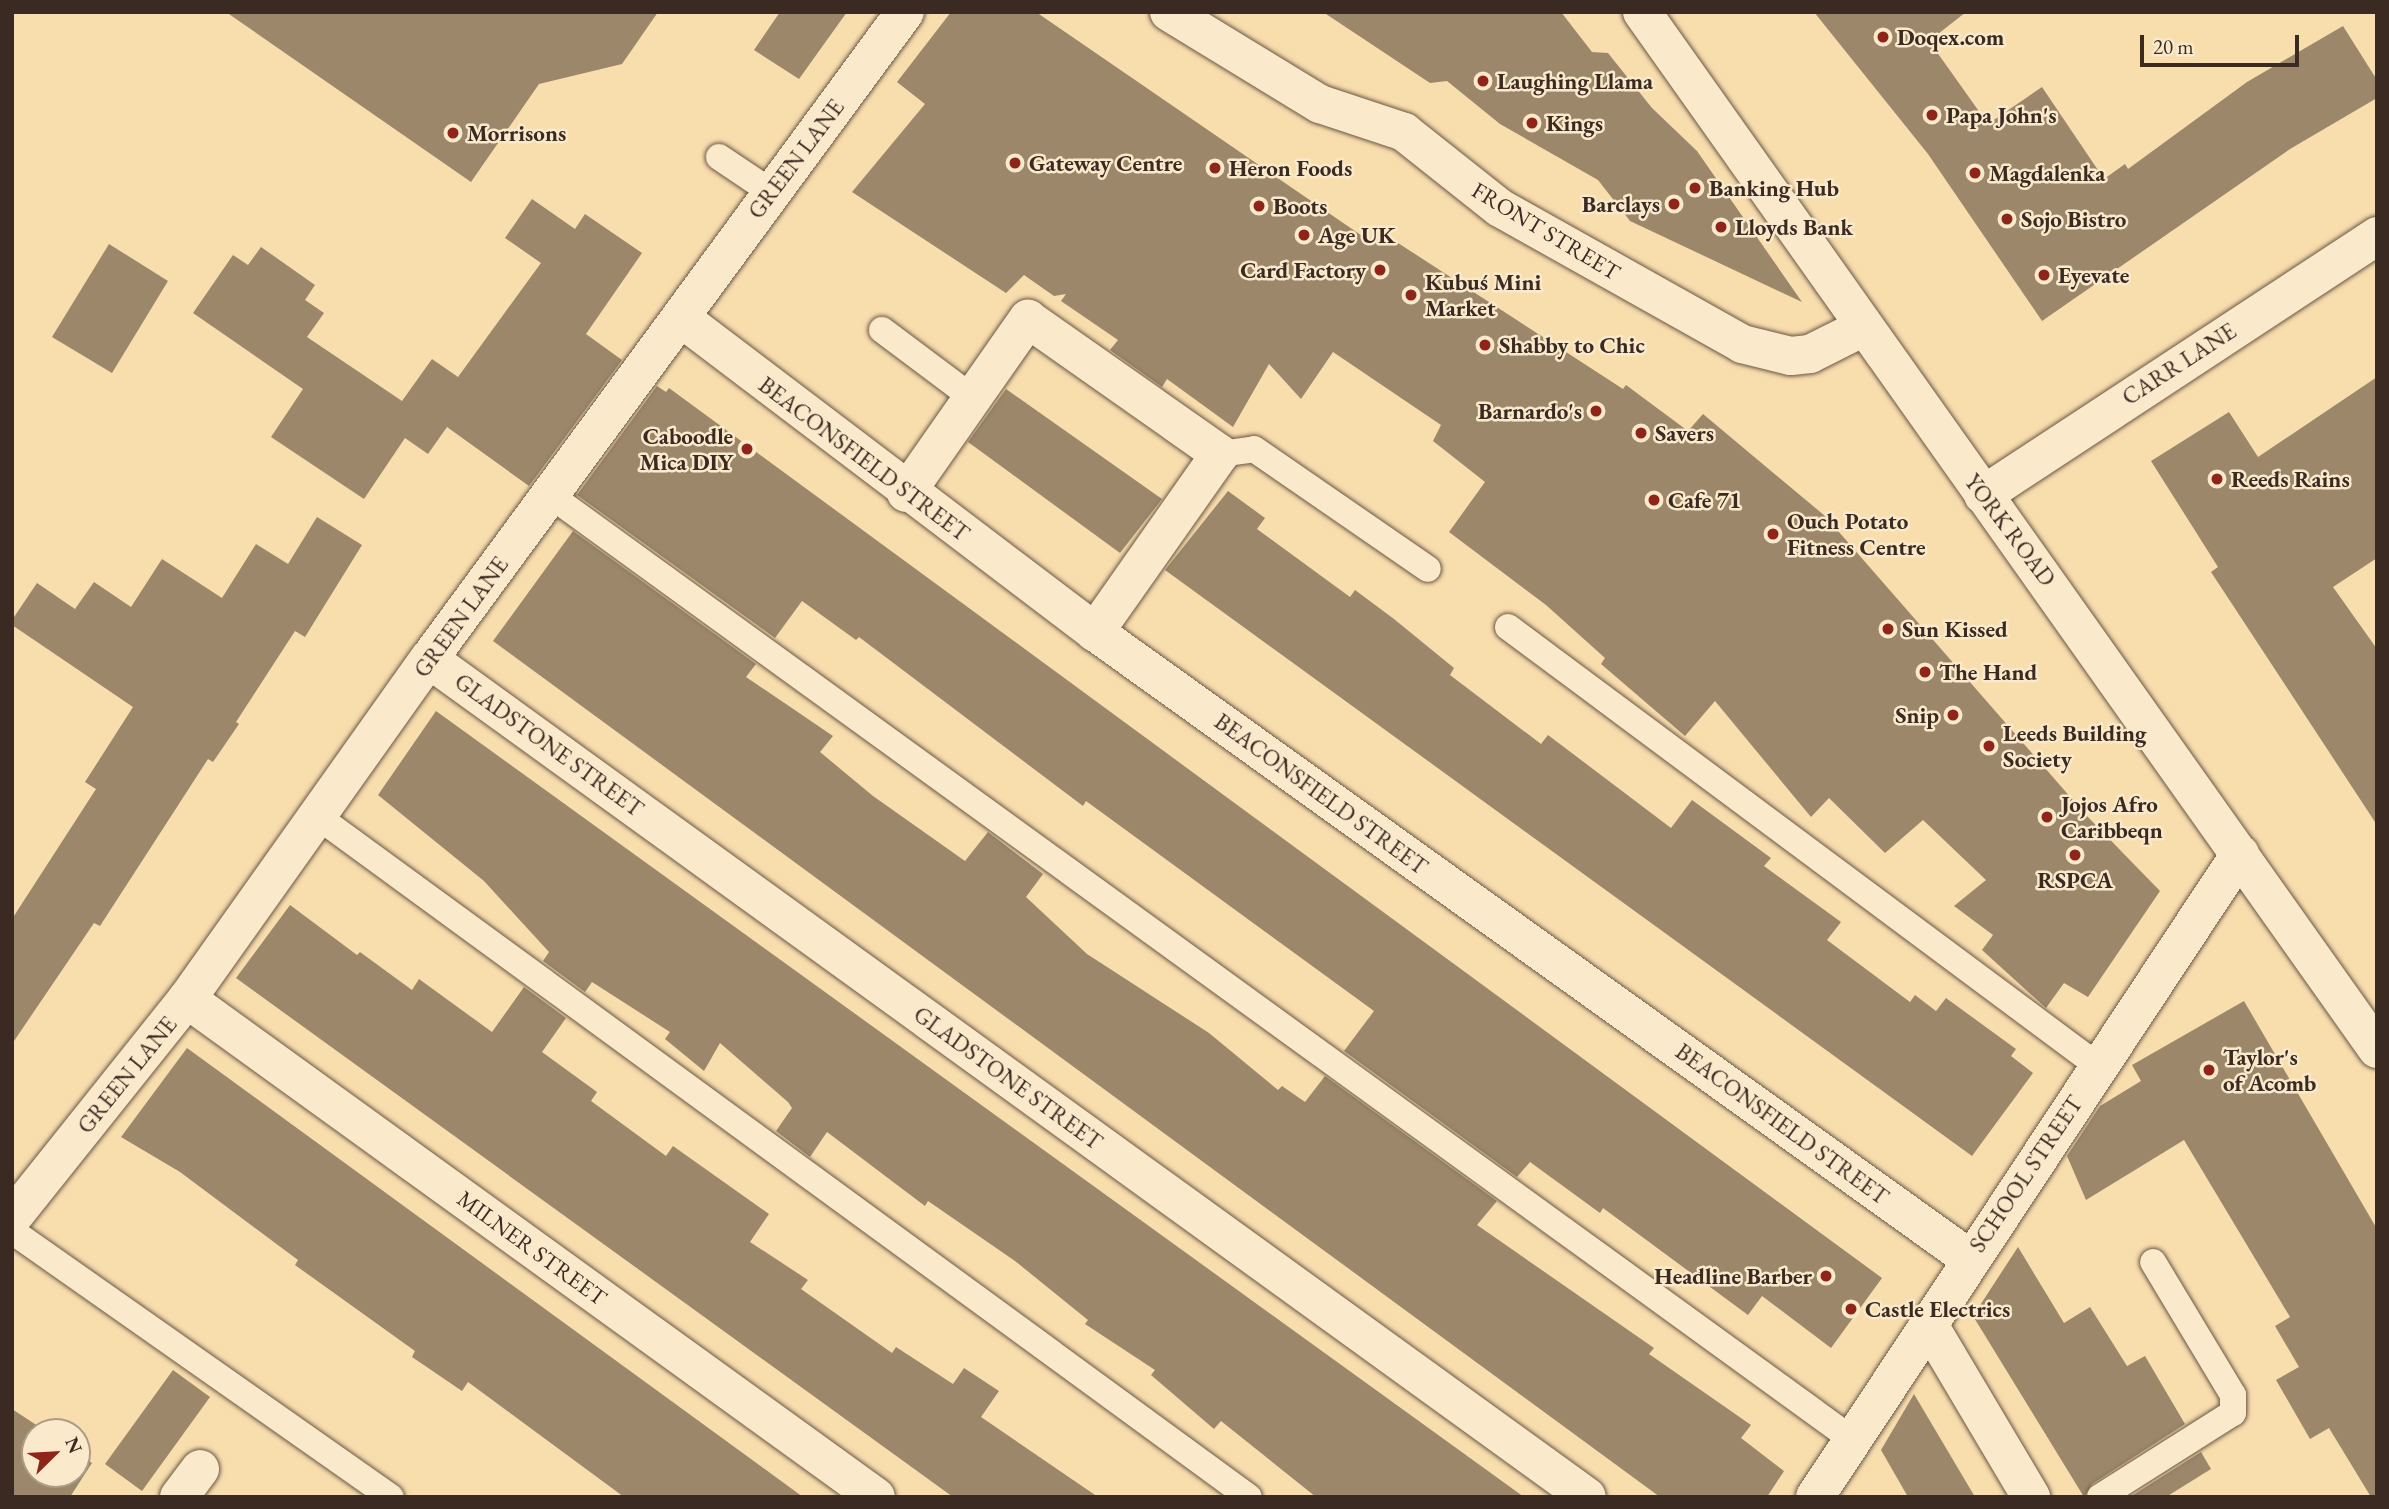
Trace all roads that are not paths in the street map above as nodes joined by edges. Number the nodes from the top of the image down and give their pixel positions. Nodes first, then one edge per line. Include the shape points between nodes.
1 (1169, 12) edge
2 (1642, 12) edge
3 (895, 16) edge
4 (719, 158) dead end
5 (771, 192) junction
6 (2377, 236) edge
7 (681, 318) junction
8 (1864, 327) junction
9 (882, 330) dead end
10 (973, 398) junction
11 (1220, 454) junction
12 (906, 494) junction
13 (550, 495) junction
14 (1983, 495) junction
15 (1428, 569) dead end
16 (1508, 627) dead end
17 (1095, 632) junction
18 (429, 659) junction
19 (317, 816) junction
20 (2240, 854) junction
21 (187, 999) junction
22 (2377, 1049) edge
23 (2098, 1066) junction
24 (12, 1218) edge
25 (12, 1231) edge
26 (1970, 1259) junction
27 (2153, 1262) dead end
28 (1928, 1325) junction
29 (1853, 1440) junction
30 (391, 1497) edge
31 (876, 1497) edge
32 (1249, 1497) edge
33 (1587, 1497) edge
34 (1815, 1497) edge
35 (2031, 1497) edge
36 (2101, 1497) edge

1 - 8 street, FRONT STREET via 1320,104 1404,132 1500,208 1742,344 1791,356 1810,354
2 - 8 street, YORK ROAD
3 - 5 street, GREEN LANE
4 - 5 lane
5 - 7 street, GREEN LANE
6 - 14 street, CARR LANE
7 - 12 street, BEACONSFIELD STREET
7 - 13 street, GREEN LANE
8 - 14 street, YORK ROAD
9 - 10 lane
10 - 11 street via 1028,319
10 - 12 street
11 - 15 lane via 1254,449
11 - 17 street
12 - 17 street, BEACONSFIELD STREET
13 - 18 street, GREEN LANE
13 - 29 lane
14 - 20 street, YORK ROAD
16 - 23 lane
17 - 26 street, BEACONSFIELD STREET
18 - 19 street, GREEN LANE
18 - 33 street, GLADSTONE STREET
19 - 21 street, GREEN LANE
19 - 32 lane
20 - 22 street, YORK ROAD
20 - 23 street, SCHOOL STREET
21 - 24 street, GREEN LANE
21 - 31 street, MILNER STREET
23 - 26 street, SCHOOL STREET
25 - 30 lane
26 - 28 street, SCHOOL STREET
27 - 36 lane via 2233,1395 2233,1413
28 - 29 street, SCHOOL STREET
28 - 35 street
29 - 34 street, SCHOOL STREET

